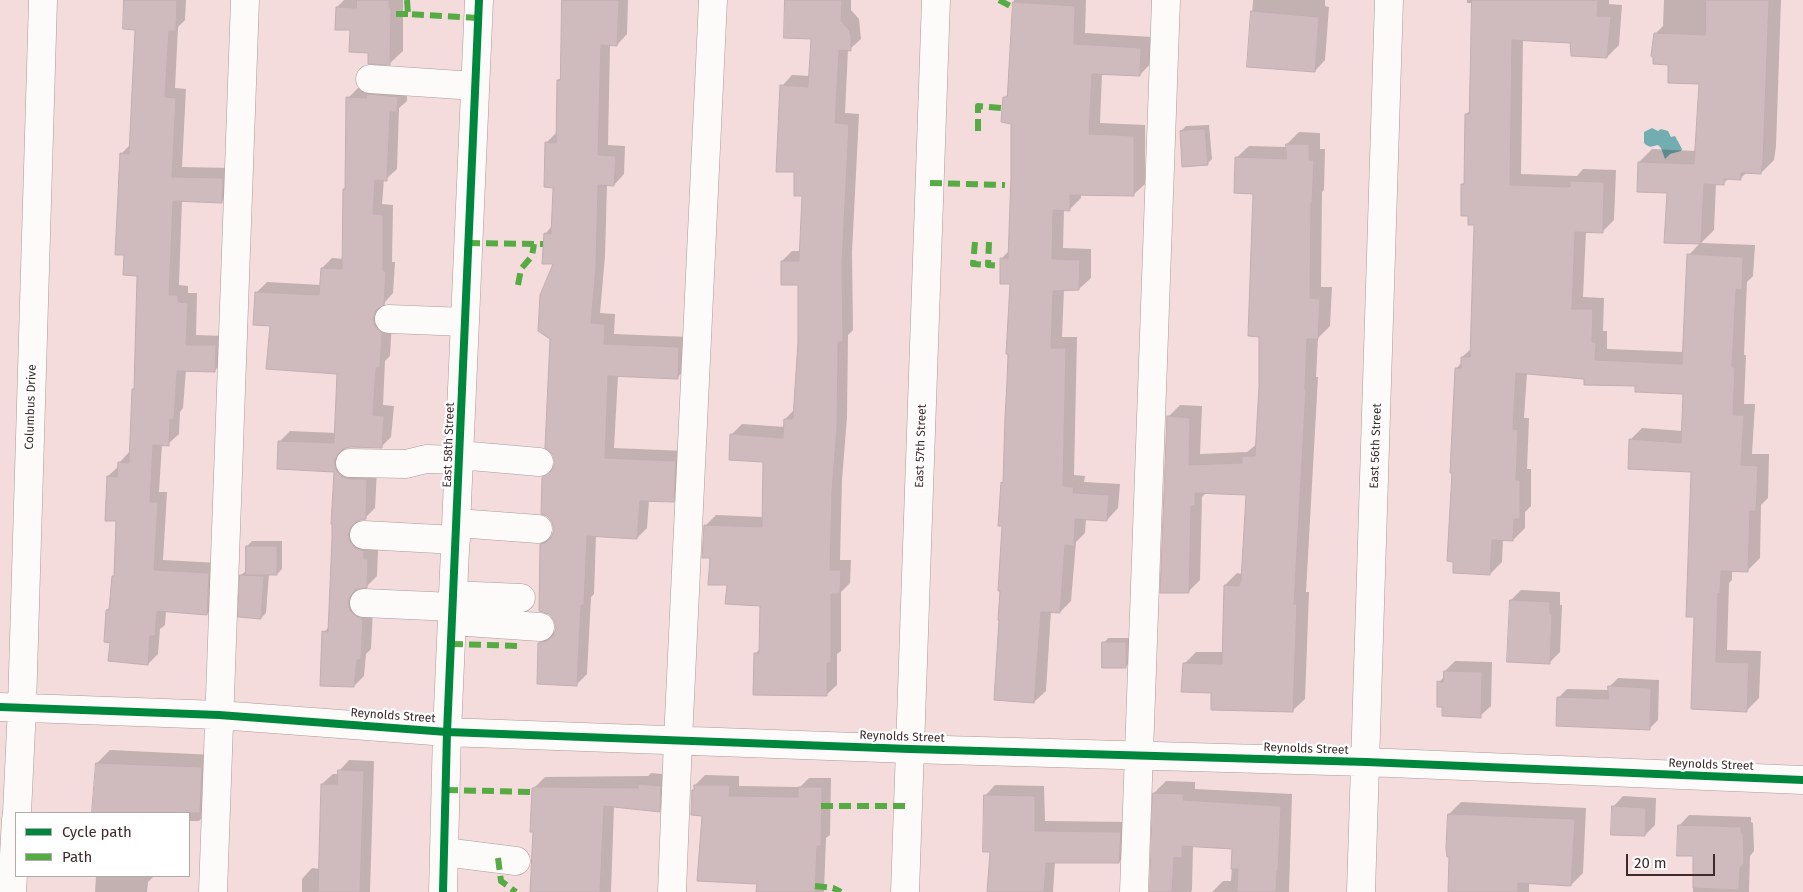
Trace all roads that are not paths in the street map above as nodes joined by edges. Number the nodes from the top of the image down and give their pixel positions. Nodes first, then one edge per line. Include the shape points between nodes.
1 (43, 0) edge
2 (245, 0) edge
3 (479, 0) edge
4 (713, 0) edge
5 (936, 0) edge
6 (1166, 0) edge
7 (1390, 0) edge
8 (370, 79) dead end
9 (475, 86) junction
10 (389, 319) dead end
11 (465, 322) junction
12 (459, 457) junction
13 (539, 462) dead end
14 (350, 463) dead end
15 (538, 529) dead end
16 (456, 532) junction
17 (364, 535) dead end
18 (520, 598) dead end
19 (364, 603) dead end
20 (453, 608) junction
21 (540, 627) dead end
22 (11, 707) edge
23 (219, 715) junction
24 (447, 732) junction
25 (678, 740) junction
26 (910, 749) junction
27 (1140, 756) junction
28 (1366, 762) junction
29 (1803, 780) edge
30 (16, 812) edge
31 (15, 837) edge
32 (444, 852) junction
33 (516, 860) dead end
34 (12, 892) edge
35 (212, 892) edge
36 (443, 892) edge
37 (672, 892) edge
38 (905, 892) edge
39 (1134, 892) edge
40 (1361, 892) edge

1 - 22 street, Columbus Drive
2 - 23 street
3 - 9 street, East 58th Street
4 - 25 street
5 - 26 street, East 57th Street
6 - 27 street
7 - 28 street, East 56th Street
8 - 9 street
9 - 11 street, East 58th Street
10 - 11 street
11 - 12 street, East 58th Street
12 - 13 street
12 - 14 street via 406,464
12 - 16 street, East 58th Street
15 - 16 street
16 - 17 street
16 - 20 street, East 58th Street
18 - 20 street
19 - 20 street
20 - 21 street
20 - 24 street, East 58th Street
22 - 23 street, Reynolds Street
22 - 30 street, Columbus Drive
23 - 24 street, Reynolds Street
23 - 35 street
24 - 25 street, Reynolds Street
24 - 32 street, East 58th Street
25 - 26 street, Reynolds Street
25 - 37 street
26 - 27 street, Reynolds Street
26 - 38 street, East 57th Street
27 - 28 street, Reynolds Street
27 - 39 street
28 - 29 street, Reynolds Street
28 - 40 street, East 56th Street
31 - 34 street
32 - 33 street
32 - 36 street, East 58th Street

